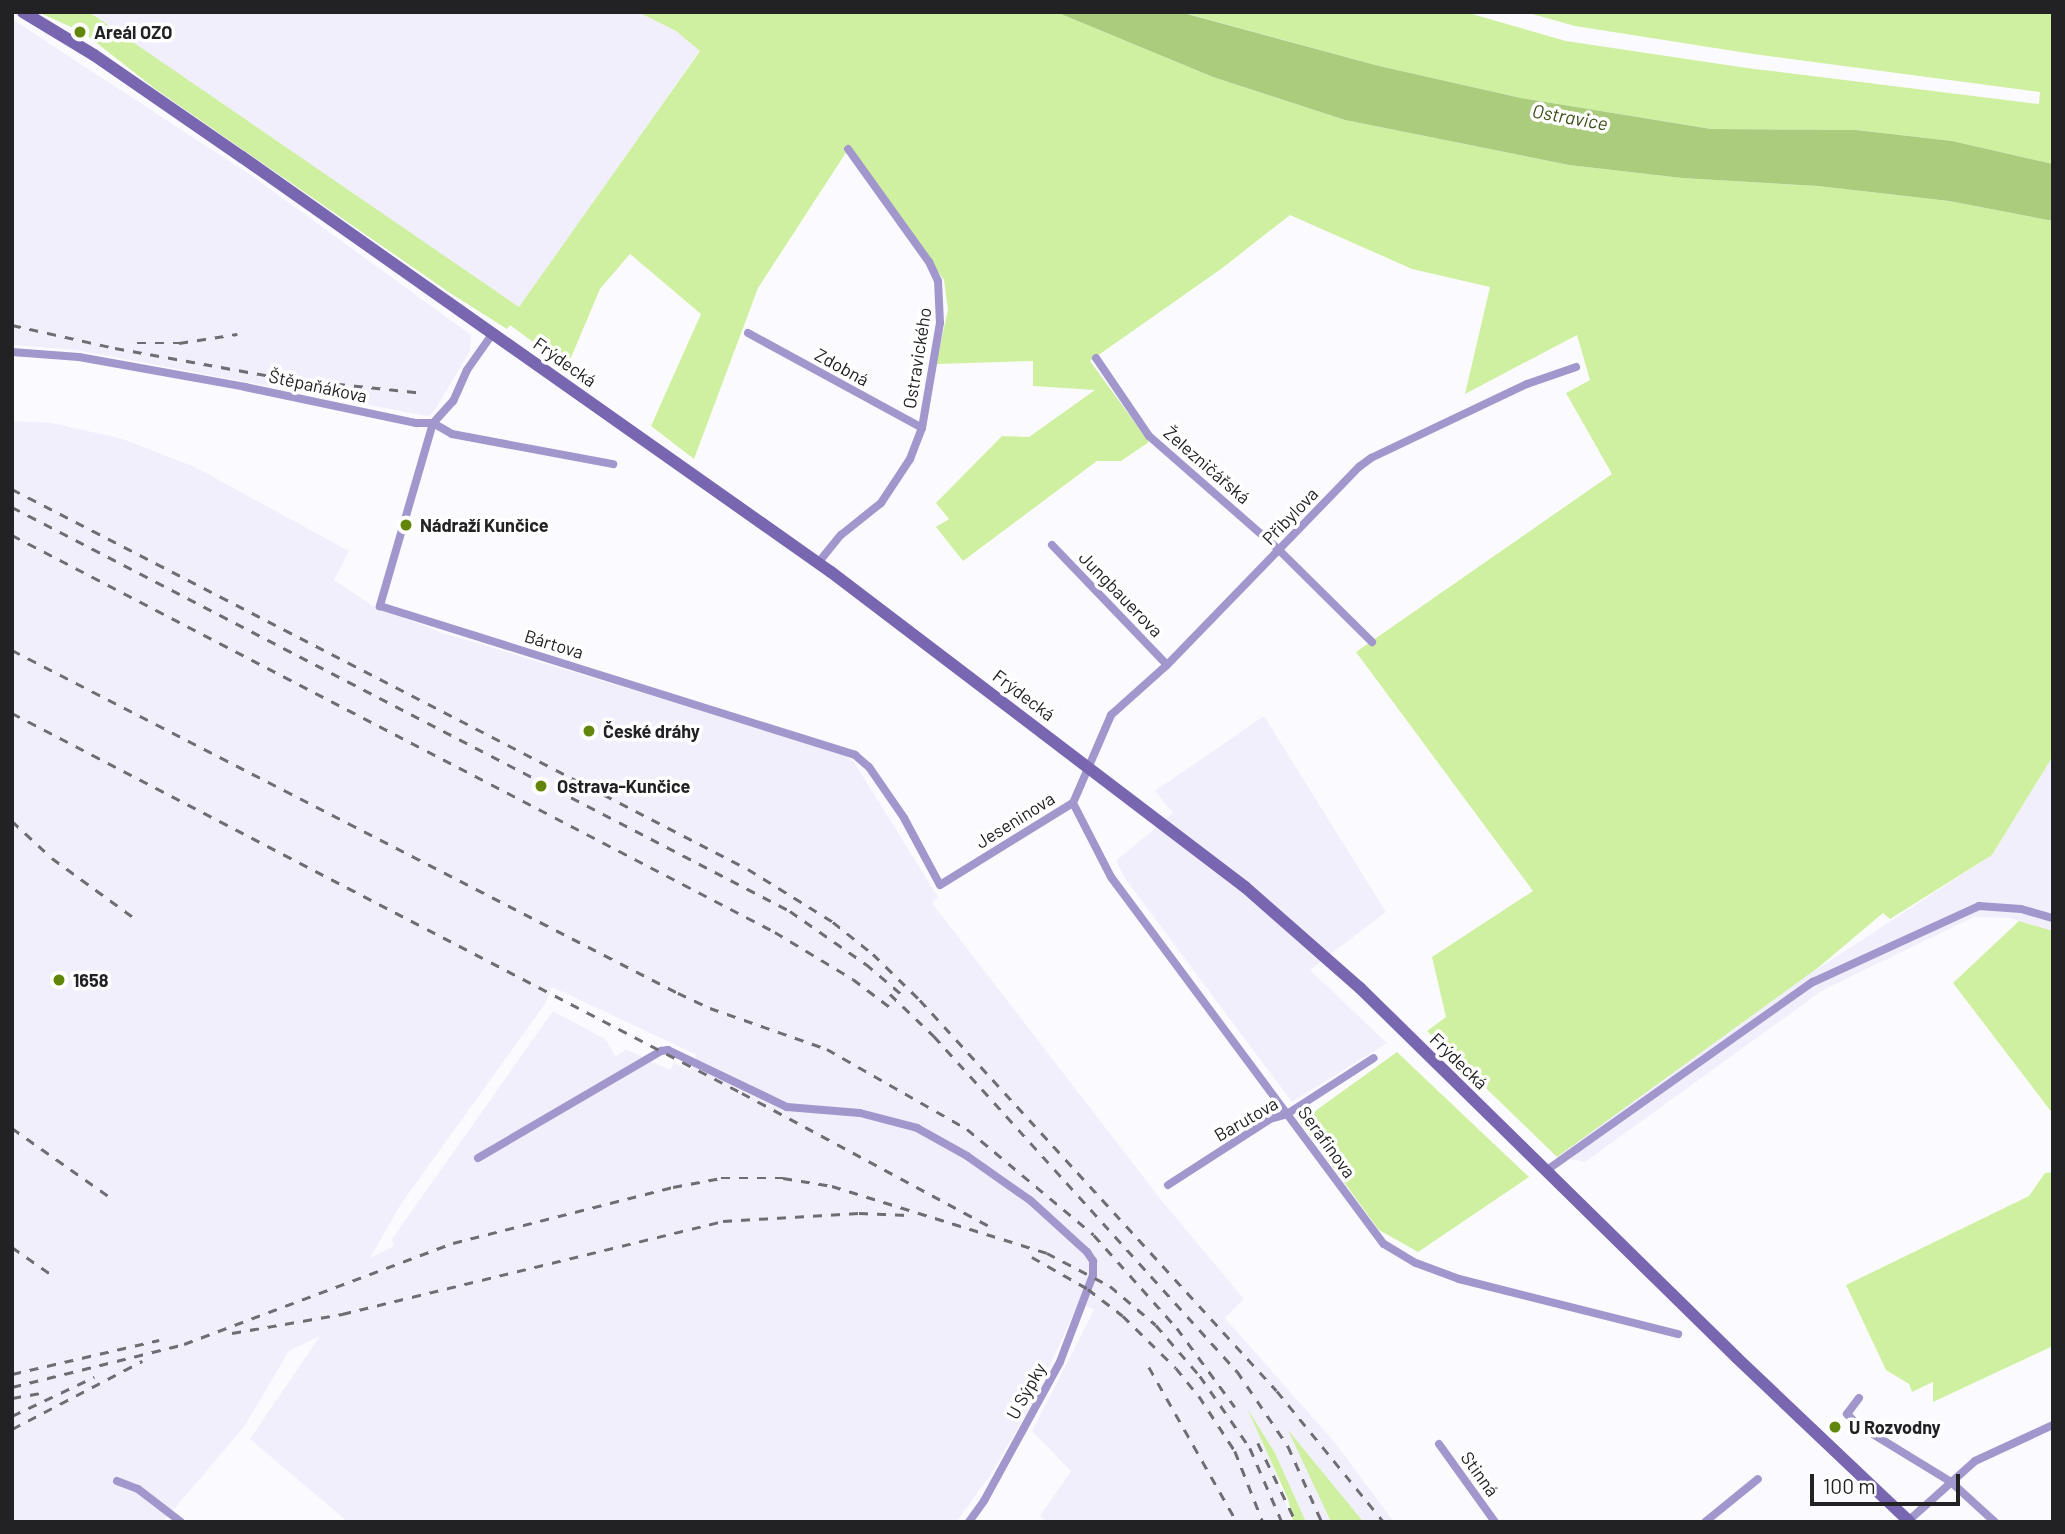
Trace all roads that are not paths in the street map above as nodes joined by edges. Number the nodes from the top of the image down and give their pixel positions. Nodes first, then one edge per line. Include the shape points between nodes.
1 (23, 12) edge
2 (848, 149) dead end
3 (493, 333) junction
4 (748, 333) dead end
5 (12, 352) edge
6 (1096, 358) dead end
7 (1576, 367) dead end
8 (433, 423) junction
9 (922, 428) junction
10 (613, 464) dead end
11 (1052, 545) dead end
12 (1279, 550) junction
13 (818, 563) junction
14 (1372, 642) dead end
15 (1167, 665) junction
16 (1089, 766) junction
17 (1073, 803) junction
18 (940, 885) joint
19 (2053, 919) edge
20 (1374, 1058) dead end
21 (1287, 1114) junction
22 (478, 1158) dead end
23 (1547, 1170) junction
24 (1168, 1185) dead end
25 (1678, 1334) dead end
26 (1858, 1398) dead end
27 (2053, 1425) edge
28 (1439, 1444) dead end
29 (1758, 1479) dead end
30 (117, 1481) dead end
31 (1951, 1482) junction
32 (1908, 1521) edge
33 (181, 1522) edge
34 (969, 1522) edge
35 (1495, 1522) edge
36 (1705, 1522) edge
37 (1995, 1522) edge

1 - 3 main road, Frýdecká via 94,55
2 - 9 street, Ostravického via 929,261 938,281 940,323
3 - 8 street, Bártova via 467,370 453,401
3 - 13 main road, Frýdecká
4 - 9 street, Zdobná
5 - 8 street, Štěpaňákova via 79,357
6 - 12 street, Železničářská via 1149,436
7 - 12 street, Přibylova via 1527,384 1371,458
8 - 10 street, Štěpaňákova via 452,434
8 - 18 street, Bártova via 380,606 855,755 869,767 904,818
9 - 13 street, Ostravického via 910,459 881,503 841,535
11 - 15 street, Jungbauerova
12 - 14 street, Železničářská
12 - 15 street, Přibylova
13 - 16 main road, Frýdecká
15 - 16 street, Přibylova via 1111,715
16 - 17 street, Jeseninova
16 - 23 main road, Frýdecká via 1312,944
17 - 18 street, Jeseninova
17 - 21 street, Serafinova via 1111,877
19 - 23 street via 2021,909 1979,906 1813,982
20 - 21 street, Barutova
21 - 24 street, Barutova via 1270,1119
21 - 25 street, Serafinova via 1384,1244 1416,1263 1459,1279
22 - 34 street, U Sýpky via 668,1050 787,1107 860,1113 916,1128 1031,1201 1078,1242 1094,1268 1059,1362
23 - 32 main road, Frýdecká
26 - 31 street via 1847,1414 1858,1425
27 - 31 street via 1975,1461
28 - 35 street, Stinná
29 - 36 street
30 - 33 street via 138,1489
31 - 32 street
31 - 37 street

